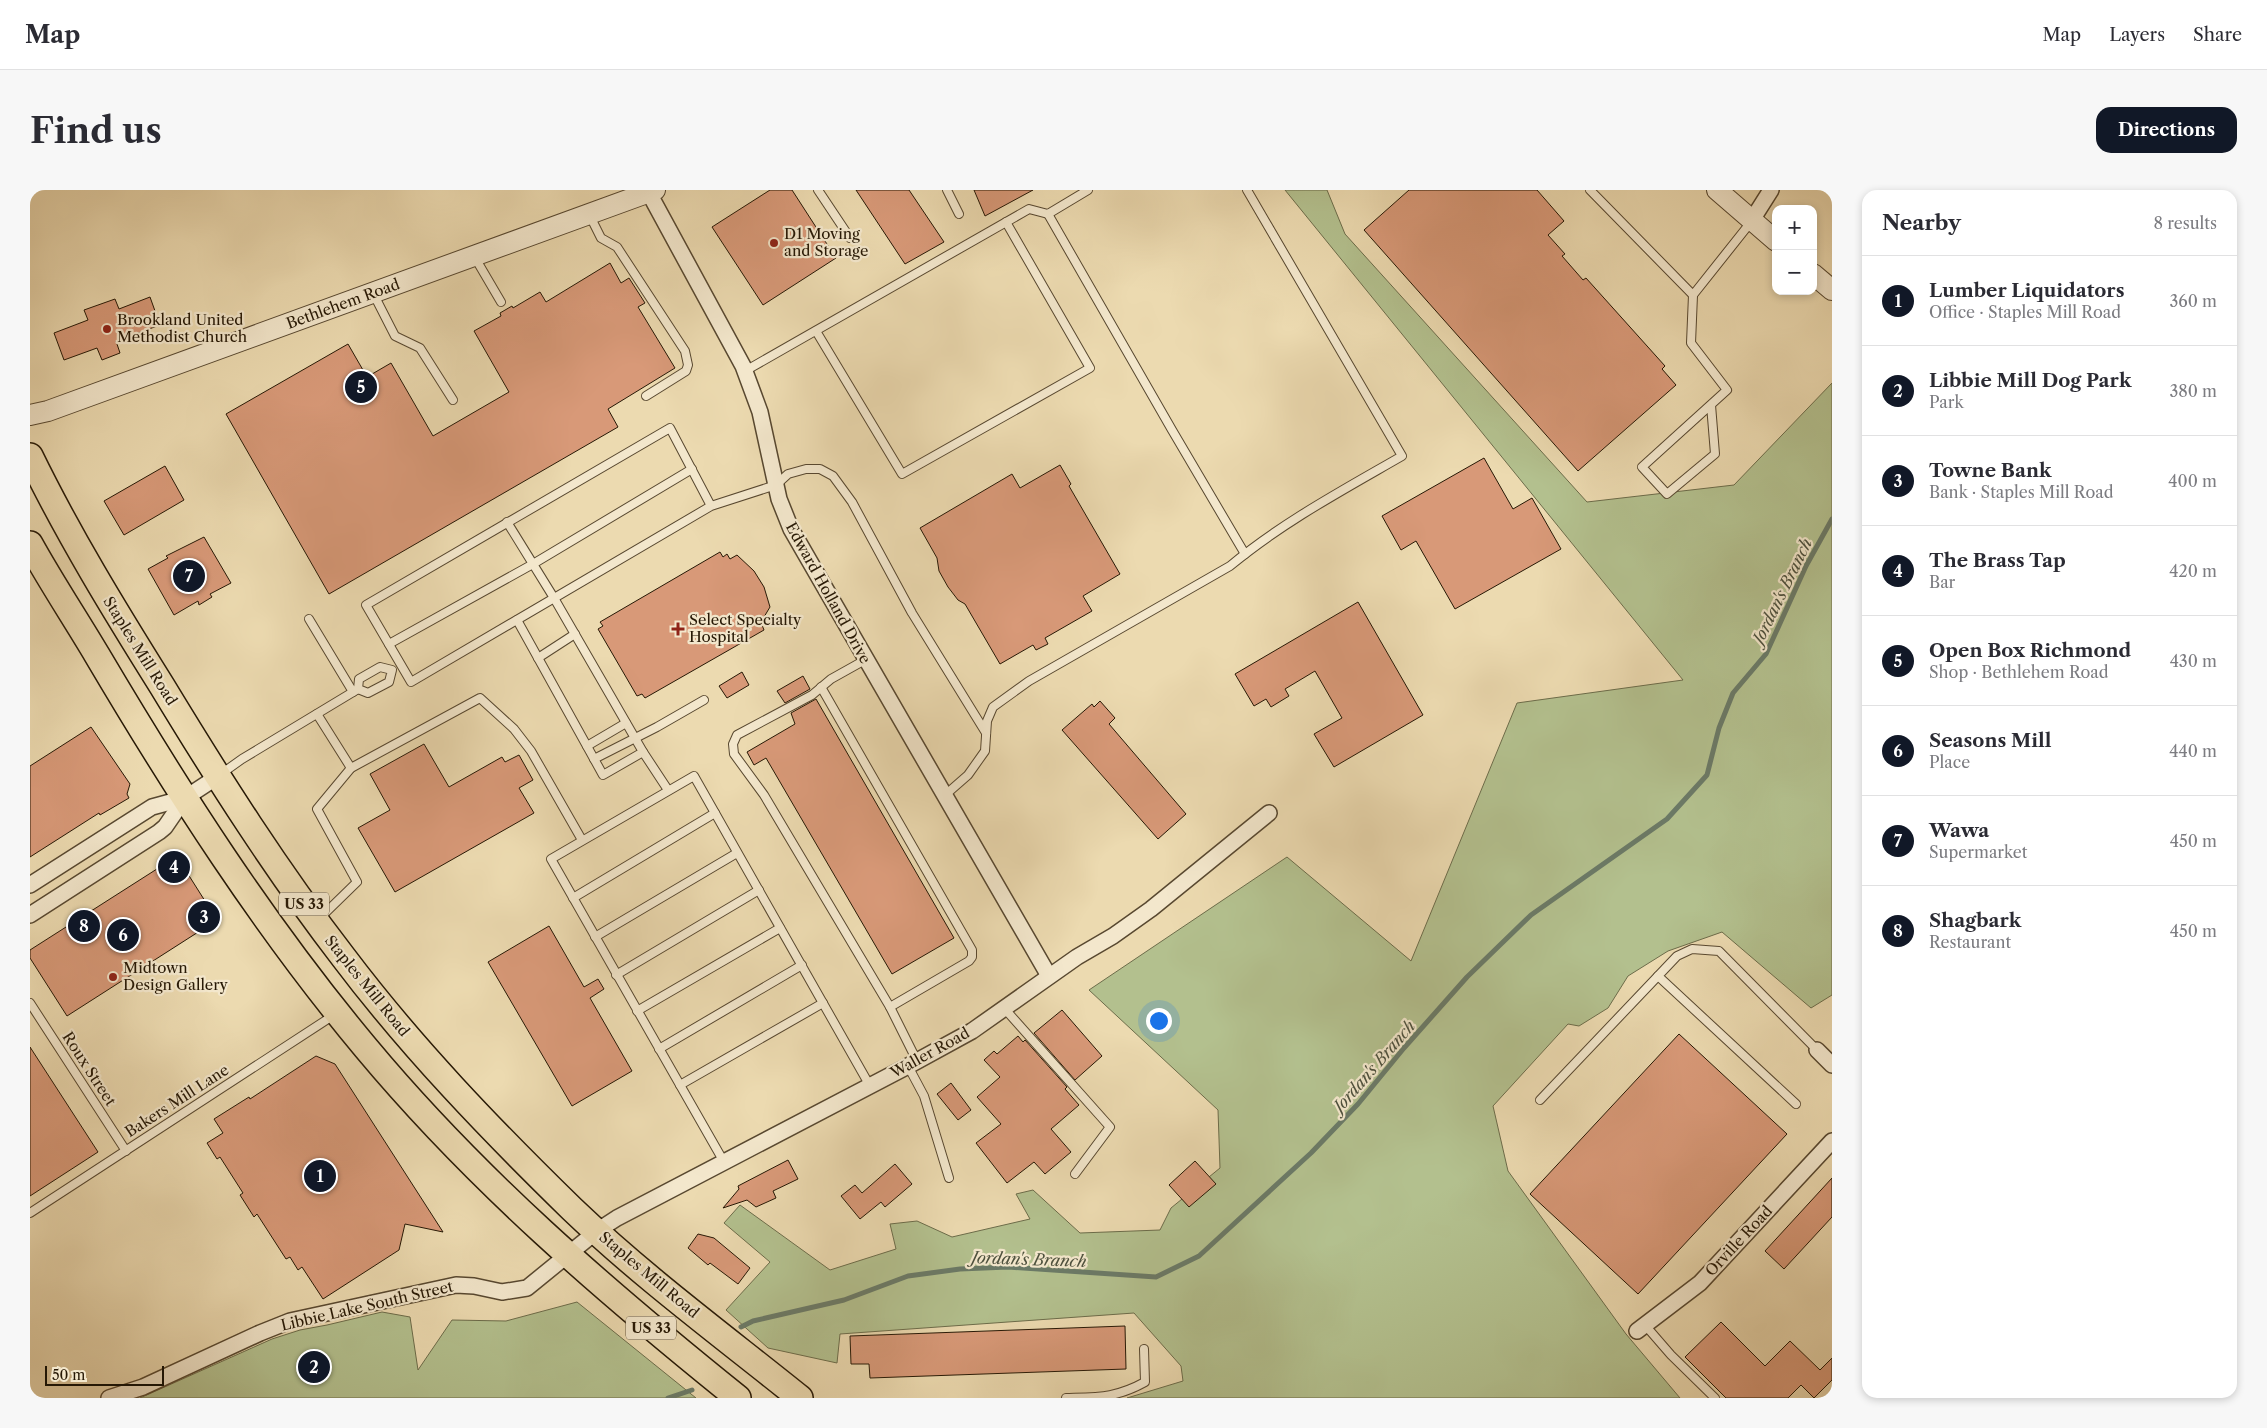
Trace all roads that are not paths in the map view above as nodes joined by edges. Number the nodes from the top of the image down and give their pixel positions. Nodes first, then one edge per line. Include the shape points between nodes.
1 (818, 190) edge
2 (947, 190) edge
3 (1088, 190) edge
4 (1247, 190) edge
5 (1590, 190) edge
6 (1717, 190) edge
7 (1771, 190) edge
8 (652, 191) edge
9 (589, 214) junction
10 (959, 214) dead end
11 (1048, 214) junction
12 (1752, 220) junction
13 (1006, 222) junction
14 (850, 238) dead end
15 (1772, 238) edge
16 (474, 256) junction
17 (1817, 277) edge
18 (1832, 290) edge
19 (373, 293) junction
20 (1693, 295) junction
21 (501, 302) dead end
22 (816, 331) junction
23 (745, 372) junction
24 (646, 396) dead end
25 (453, 400) dead end
26 (1710, 405) junction
27 (30, 415) edge
28 (30, 456) edge
29 (692, 469) junction
30 (776, 485) junction
31 (711, 506) junction
32 (507, 522) junction
33 (30, 544) edge
34 (1245, 554) junction
35 (533, 564) junction
36 (554, 598) junction
37 (309, 619) dead end
38 (517, 620) junction
39 (575, 634) junction
40 (389, 644) junction
41 (538, 658) junction
42 (865, 660) junction
43 (401, 664) junction
44 (392, 670) junction
45 (822, 687) junction
46 (356, 690) junction
47 (704, 700) dead end
48 (317, 714) junction
49 (626, 722) junction
50 (986, 733) junction
51 (634, 737) junction
52 (587, 746) junction
53 (643, 752) junction
54 (594, 759) junction
55 (351, 768) junction
56 (217, 776) junction
57 (668, 790) junction
58 (944, 796) junction
59 (185, 798) junction
60 (1269, 813) dead end
61 (715, 814) junction
62 (582, 840) junction
63 (738, 853) junction
64 (30, 885) edge
65 (759, 890) junction
66 (573, 898) junction
67 (30, 914) edge
68 (316, 921) junction
69 (780, 928) junction
70 (595, 937) junction
71 (802, 965) junction
72 (616, 975) junction
73 (1049, 976) junction
74 (1658, 976) junction
75 (30, 1003) edge
76 (823, 1003) junction
77 (890, 1007) junction
78 (1004, 1008) junction
79 (637, 1011) junction
80 (338, 1013) junction
81 (659, 1049) junction
82 (1817, 1050) joint
83 (913, 1064) junction
84 (1832, 1065) edge
85 (680, 1084) junction
86 (870, 1086) junction
87 (1540, 1100) dead end
88 (1796, 1104) dead end
89 (1832, 1141) edge
90 (126, 1151) junction
91 (724, 1162) junction
92 (1075, 1174) dead end
93 (949, 1178) dead end
94 (30, 1213) edge
95 (597, 1232) junction
96 (566, 1255) junction
97 (1641, 1328) joint
98 (1144, 1349) dead end
99 (786, 1394) edge
100 (109, 1398) edge
101 (738, 1398) edge
102 (1066, 1398) edge
103 (1078, 1398) edge
104 (1715, 1398) edge

1 - 14 lane
2 - 10 lane
3 - 11 lane
4 - 34 lane via 1402,456 1291,521
5 - 20 lane
6 - 12 street
7 - 12 street
8 - 9 street, Bethlehem Road
8 - 23 street, Edward Holland Drive
9 - 16 street, Bethlehem Road
9 - 24 lane via 601,238 617,247 687,358 686,371
11 - 13 lane via 1029,209
11 - 34 lane
12 - 15 street
12 - 20 lane
13 - 22 lane
13 - 22 lane via 1090,368 902,474
16 - 19 street, Bethlehem Road
16 - 21 lane
17 - 18 street
19 - 25 lane via 396,336 420,348
19 - 27 street, Bethlehem Road
20 - 26 lane via 1691,343 1726,390
22 - 23 lane
23 - 30 street, Edward Holland Drive via 760,412
26 - 26 lane via 1642,467 1667,494 1715,454
28 - 56 main road, Staples Mill Road / US 33 via 89,568
29 - 31 lane
29 - 32 lane via 670,428
29 - 35 lane
30 - 31 lane
30 - 42 street, Edward Holland Drive via 791,529
30 - 50 lane via 788,474 806,469 820,469 833,476 852,502 912,613
31 - 36 lane
32 - 35 lane
32 - 40 lane via 366,605
33 - 59 main road, US 33
34 - 50 lane via 1230,566 1029,681 993,707
35 - 36 lane
35 - 40 lane
36 - 38 lane
36 - 39 lane
37 - 46 lane
38 - 41 lane
38 - 43 lane via 411,682
39 - 41 lane
39 - 49 lane
40 - 43 lane
41 - 52 lane
42 - 45 lane
42 - 58 street, Edward Holland Drive
43 - 44 lane
44 - 46 lane via 389,682 368,693
44 - 46 lane via 380,667 359,678
45 - 77 lane via 972,950 968,961
45 - 77 lane via 738,735 733,744 734,754 764,795
46 - 48 lane
47 - 51 lane
48 - 55 lane
48 - 56 lane
49 - 51 lane
49 - 52 lane
50 - 58 lane via 986,751 968,775
51 - 53 lane
51 - 54 lane
52 - 54 lane
53 - 54 lane via 603,775
53 - 57 lane
55 - 62 lane via 480,698 532,751
55 - 68 lane via 318,809 356,882
56 - 59 street
56 - 68 main road, Staples Mill Road / US 33
57 - 61 lane via 694,776
57 - 62 lane
58 - 73 street, Edward Holland Drive
59 - 64 street via 152,807
59 - 67 street via 159,832
59 - 80 main road, US 33 via 269,923
60 - 73 street, Waller Road via 1151,909
61 - 63 lane
61 - 66 lane
62 - 66 lane via 551,859
63 - 65 lane
63 - 70 lane
65 - 69 lane
65 - 72 lane
66 - 70 lane
68 - 95 main road, Staples Mill Road / US 33 via 368,989 438,1071
69 - 71 lane
69 - 79 lane
70 - 72 lane
71 - 76 lane
71 - 81 lane
72 - 79 lane
73 - 78 street, Waller Road
74 - 82 lane via 1677,956 1692,949 1719,951
74 - 87 lane
74 - 88 lane
75 - 90 lane, Roux Street
76 - 85 lane
76 - 86 lane
77 - 83 lane
78 - 83 street, Waller Road via 972,1031
78 - 92 lane via 1110,1128
79 - 81 lane
80 - 90 lane, Bakers Mill Lane
80 - 96 main road, US 33 via 438,1128
81 - 85 lane
82 - 84 street
83 - 86 street, Waller Road
83 - 93 lane
85 - 91 lane
86 - 91 street, Waller Road
89 - 97 street, Orville Road via 1700,1283
90 - 94 lane, Bakers Mill Lane
91 - 95 street, Waller Road
95 - 96 street, Waller Road
95 - 99 main road, Staples Mill Road / US 33
96 - 100 street, Libbie Lake South Street via 534,1283 518,1290 502,1292 456,1285 290,1321 143,1387
96 - 101 main road, US 33
97 - 104 lane
98 - 103 lane via 1145,1382 1119,1395
102 - 103 lane

